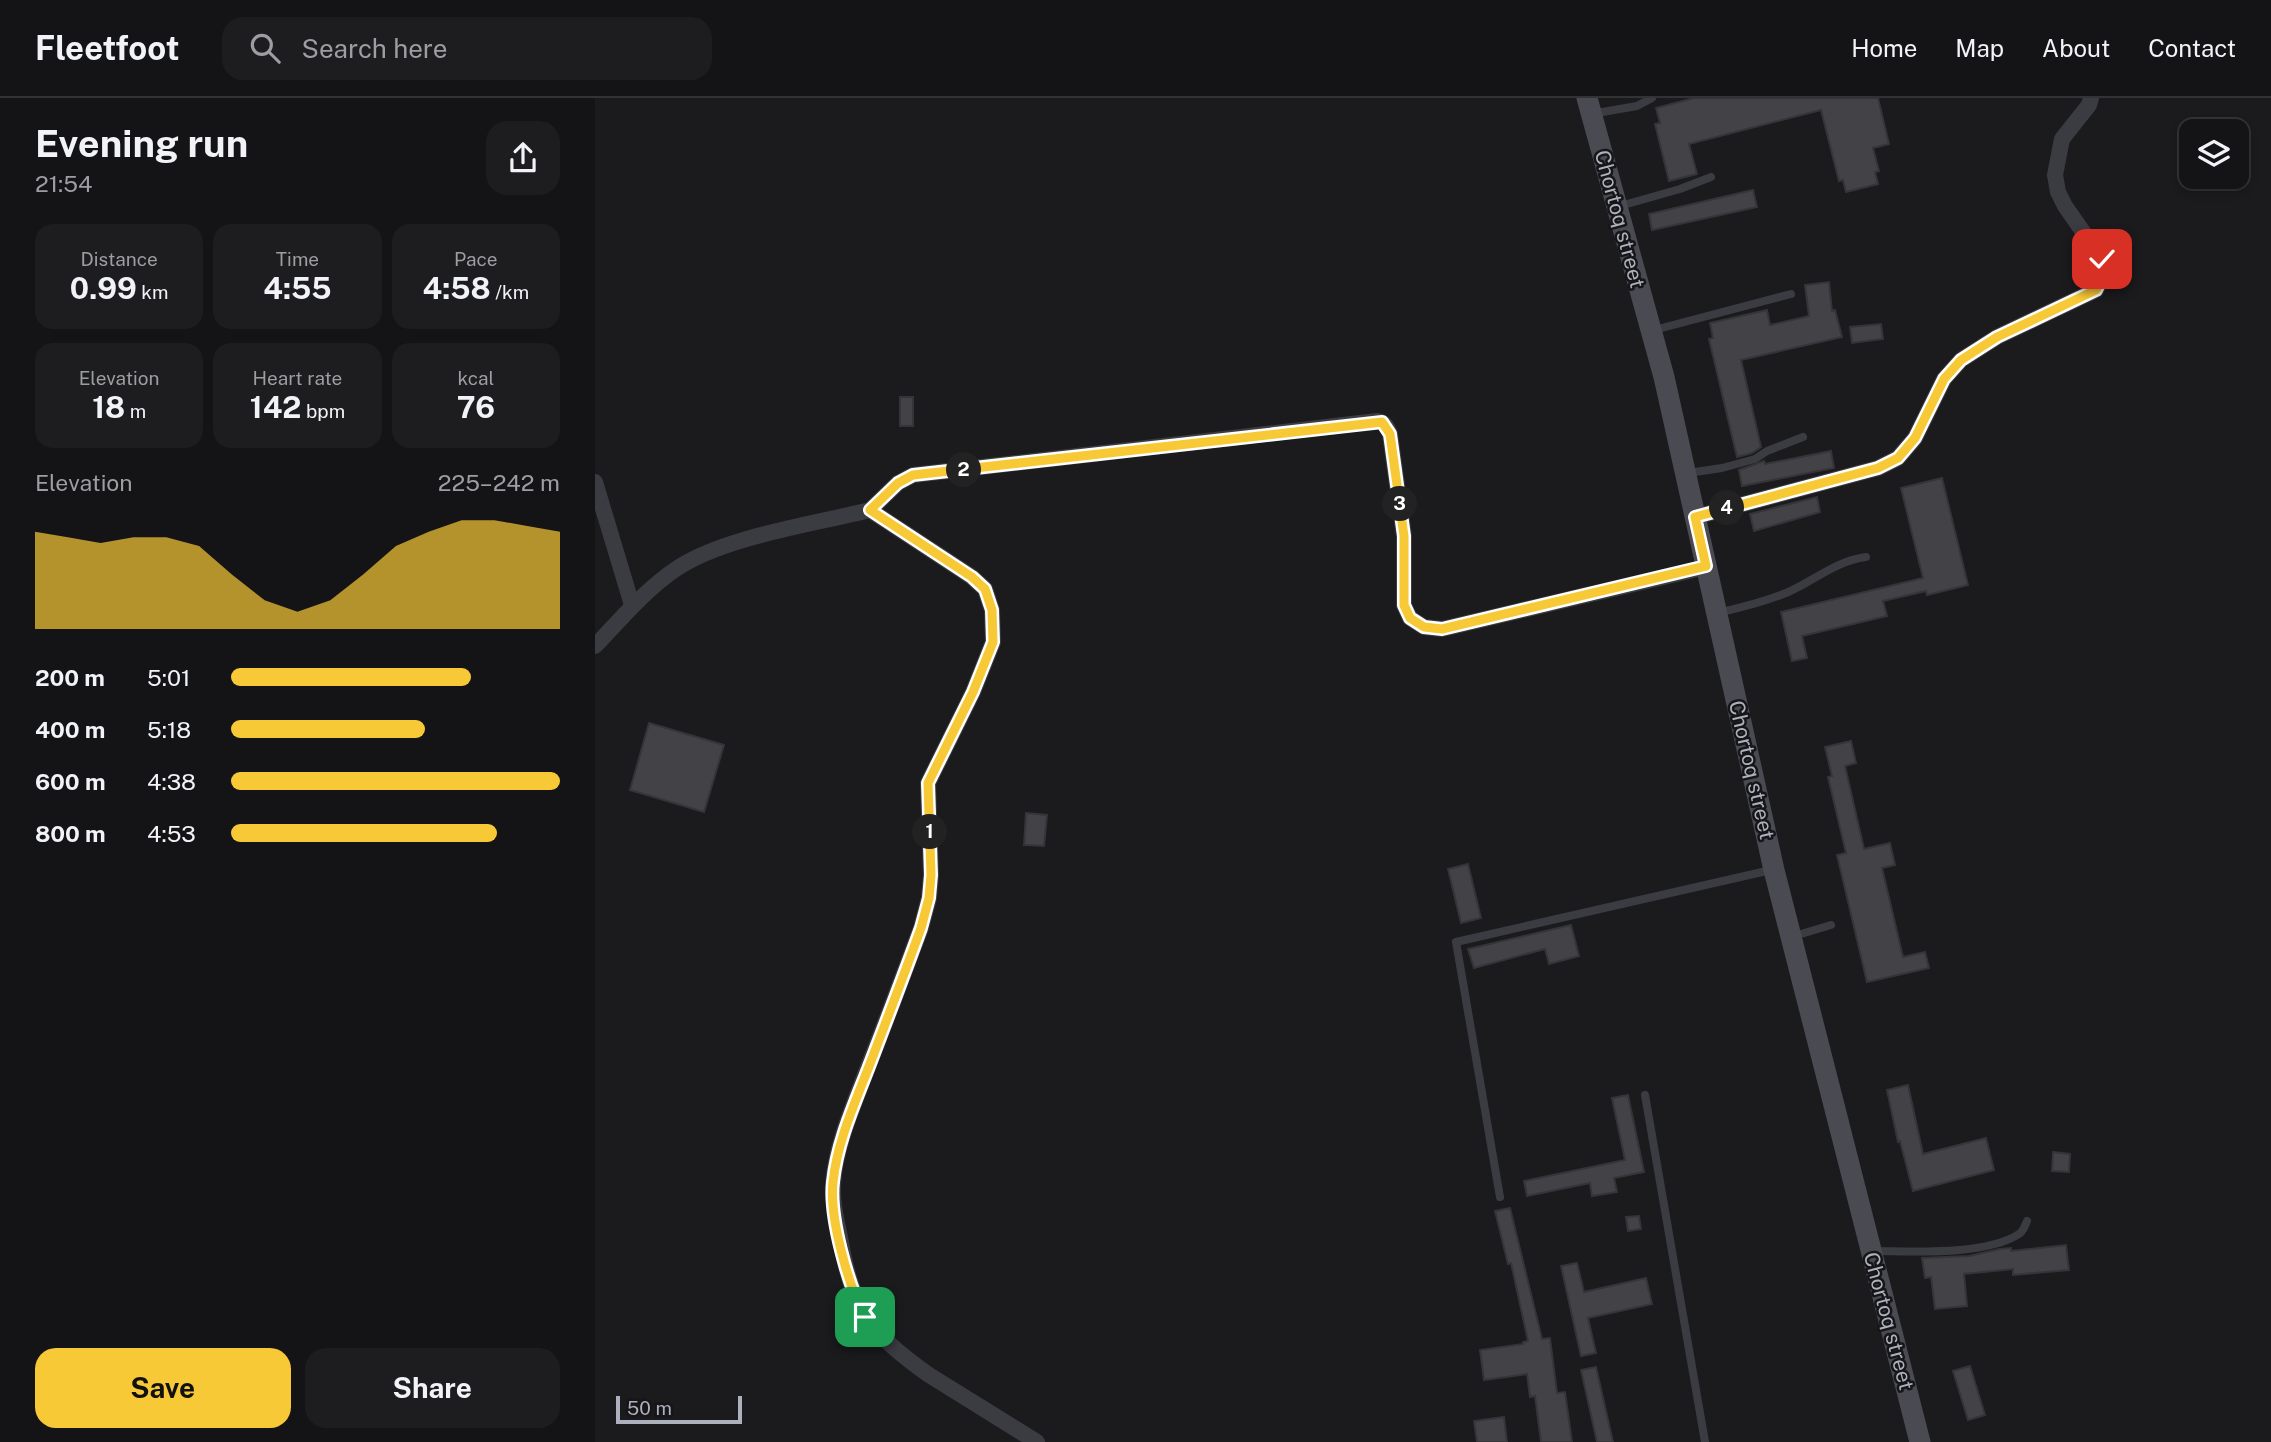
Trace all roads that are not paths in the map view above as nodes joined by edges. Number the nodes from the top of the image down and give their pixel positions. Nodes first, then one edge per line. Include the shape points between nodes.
1 (1652, 98) edge
2 (2091, 98) edge
3 (1589, 106) edge
4 (1711, 177) dead end
5 (1617, 206) junction
6 (1791, 294) dead end
7 (1651, 330) junction
8 (1803, 437) dead end
9 (1685, 473) junction
10 (595, 482) edge
11 (870, 510) junction
12 (1695, 517) junction
13 (1866, 556) dead end
14 (1706, 566) junction
15 (632, 605) junction
16 (1717, 613) junction
17 (595, 646) edge
18 (1774, 870) junction
19 (1831, 925) dead end
20 (1791, 937) junction
21 (1645, 1095) dead end
22 (1500, 1197) dead end
23 (2027, 1221) dead end
24 (1870, 1251) junction
25 (1037, 1442) edge
26 (1705, 1442) edge
27 (1920, 1442) edge

1 - 3 lane via 1637,106
2 - 12 street via 2062,139 2055,174 2065,206 2102,259 2103,276 2096,290 1997,337 1961,360 1944,379 1915,438 1898,458 1878,468
3 - 5 main road, Chortoq street
4 - 5 lane
5 - 7 main road, Chortoq street
6 - 7 lane
7 - 9 main road, Chortoq street
8 - 9 lane via 1755,459
9 - 12 main road, Chortoq street
10 - 15 street
11 - 14 street via 913,475 1377,421 1387,426 1390,434 1404,536 1404,605 1410,618 1424,627 1442,629
11 - 15 street via 708,552 677,568
11 - 25 street via 985,589 992,610 993,642 928,783 929,898 850,1115 833,1183 835,1212 851,1287 874,1329 929,1375
12 - 14 main road, Chortoq street
13 - 16 lane via 1847,559 1787,592
14 - 16 main road, Chortoq street
15 - 17 street
16 - 18 main road, Chortoq street
18 - 20 main road, Chortoq street
18 - 22 lane via 1456,942
19 - 20 lane
20 - 24 main road, Chortoq street
21 - 26 lane
23 - 24 lane via 2021,1234 1994,1244 1954,1251
24 - 27 main road, Chortoq street

